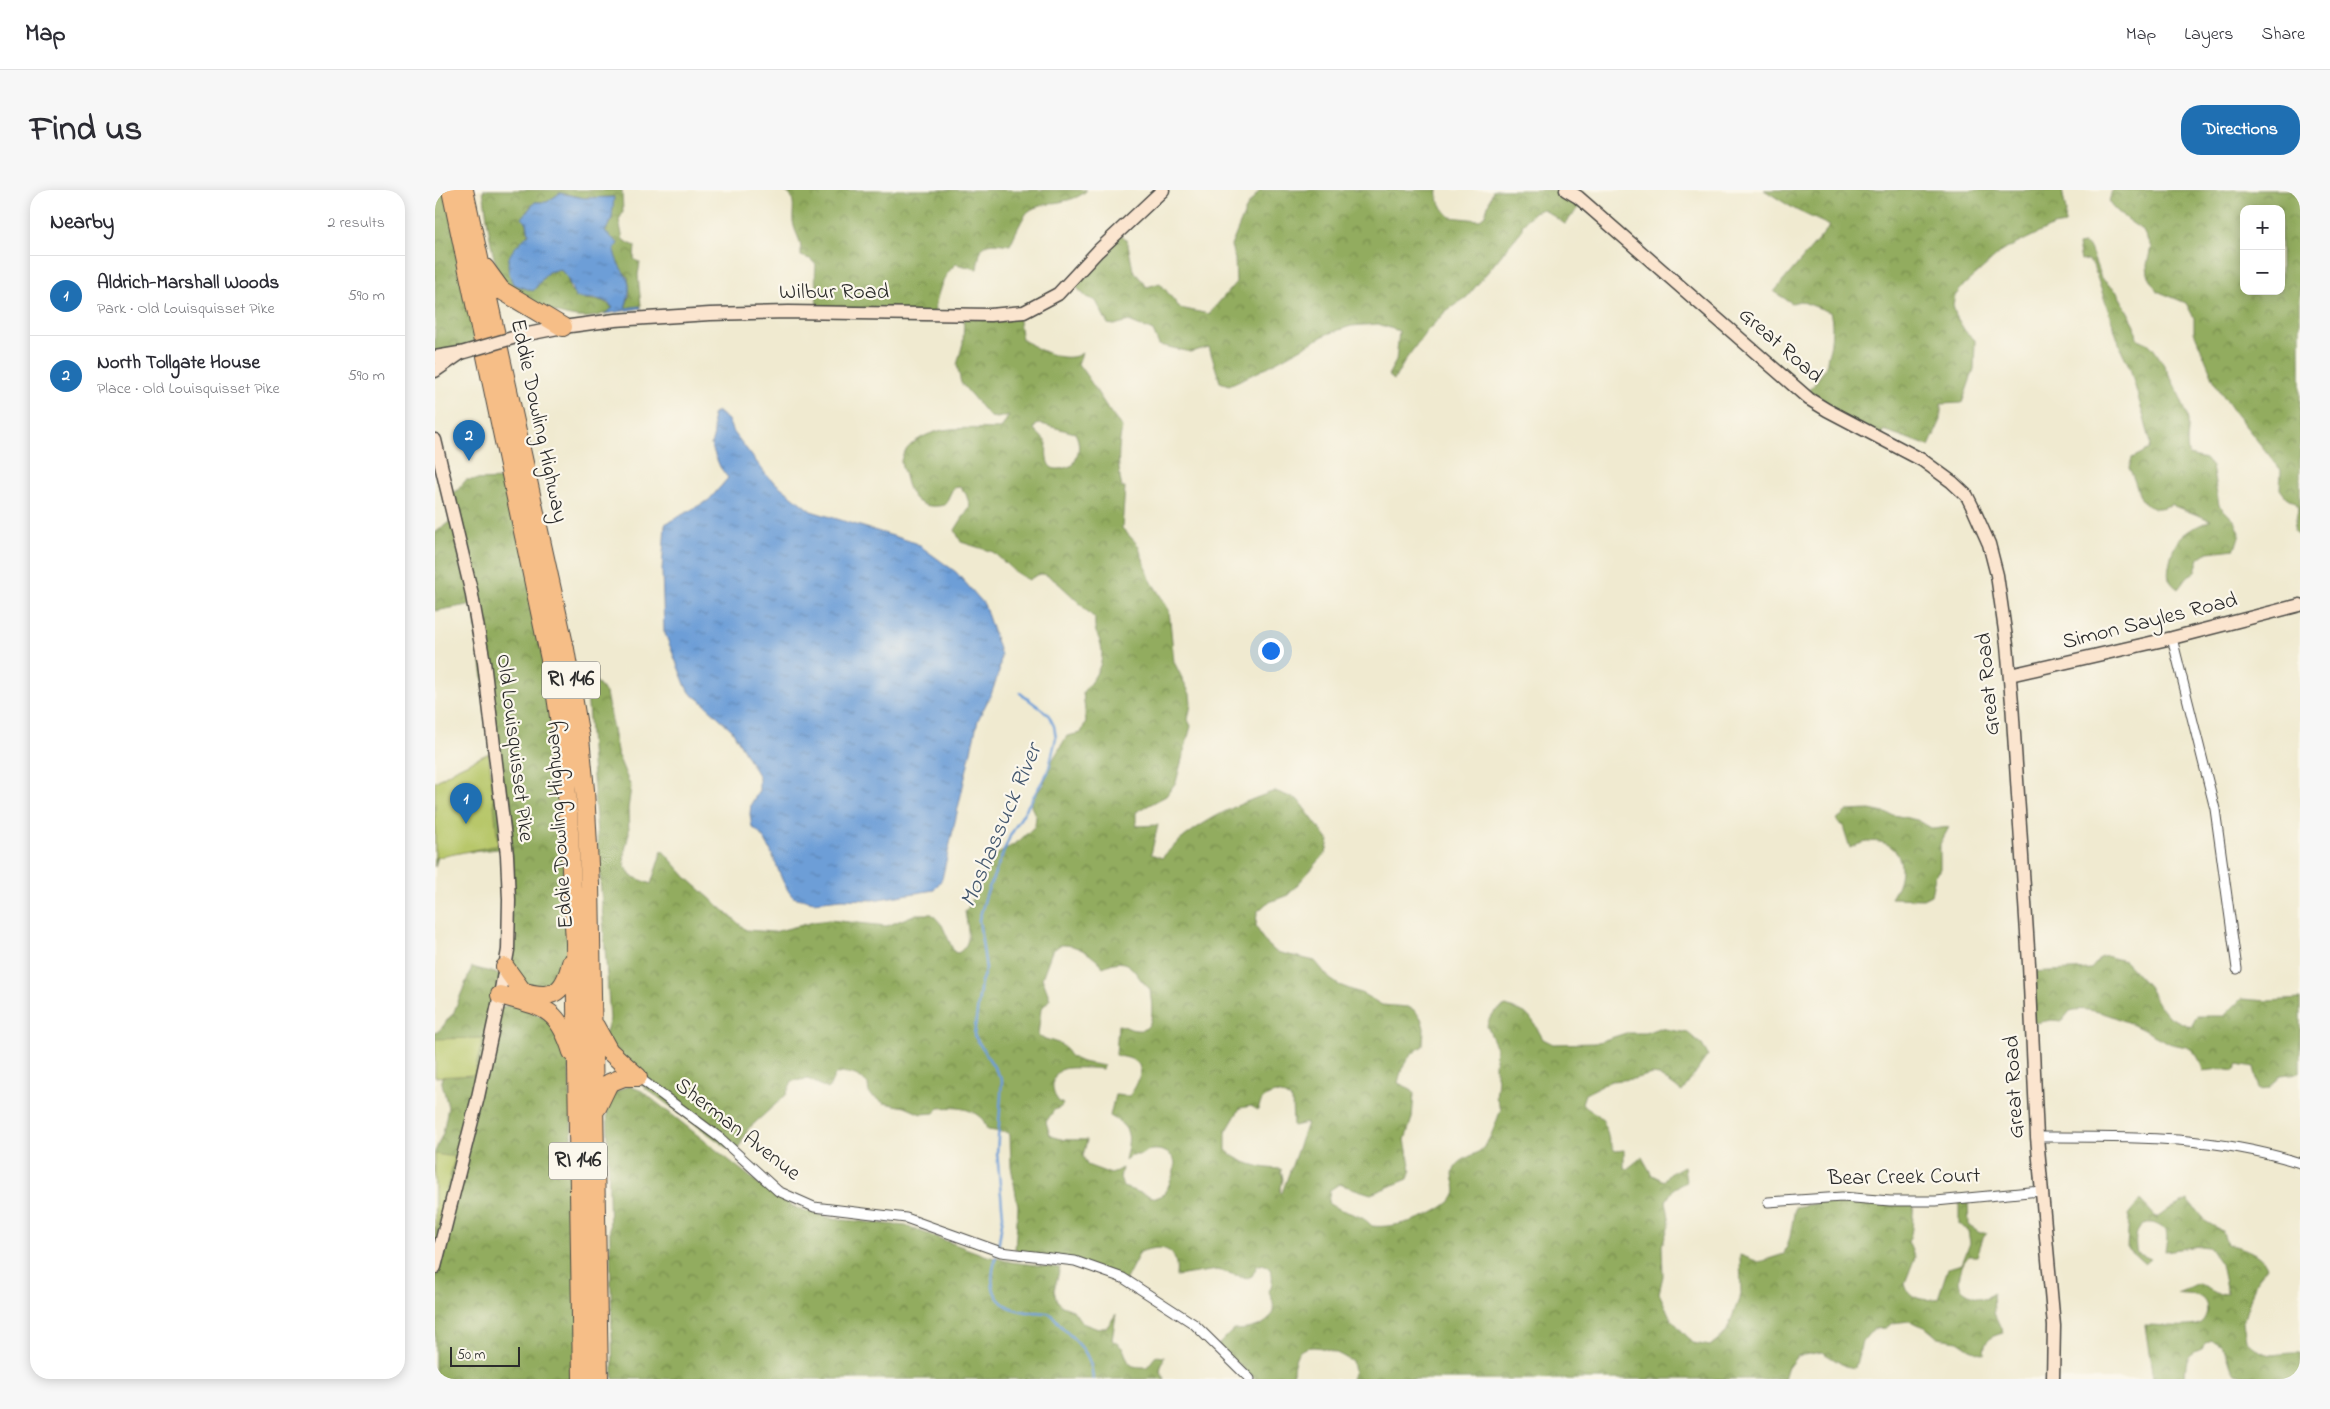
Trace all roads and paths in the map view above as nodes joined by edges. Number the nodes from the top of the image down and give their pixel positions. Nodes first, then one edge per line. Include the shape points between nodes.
1 (451, 190) edge
2 (464, 190) edge
3 (1163, 190) edge
4 (1566, 190) edge
5 (1577, 194) edge
6 (479, 256) junction
7 (563, 327) junction
8 (461, 353) junction
9 (435, 357) edge
10 (435, 371) edge
11 (435, 440) edge
12 (2300, 605) edge
13 (2172, 638) junction
14 (2009, 676) junction
15 (575, 942) junction
16 (505, 967) junction
17 (2237, 969) dead end
18 (501, 990) junction
19 (523, 992) junction
20 (593, 1023) junction
21 (578, 1070) junction
22 (638, 1077) junction
23 (595, 1114) junction
24 (2037, 1137) junction
25 (2300, 1163) edge
26 (2041, 1190) junction
27 (1768, 1202) dead end
28 (435, 1267) edge
29 (582, 1379) edge
30 (599, 1379) edge
31 (1250, 1379) edge
32 (2053, 1379) edge

1 - 15 highway, Eddie Dowling Highway / RI 146 via 552,669 565,758
2 - 6 highway, Eddie Dowling Highway / RI 146
3 - 7 street, Wilbur Road via 1058,294 1024,312 990,315 739,313 632,318
4 - 5 street, Great Road
5 - 14 street, Great Road via 1809,399 1922,460 1967,496 1989,544 1997,575
6 - 7 highway via 501,290
6 - 20 highway, Eddie Dowling Highway / RI 146 via 573,692 585,790
7 - 8 street, Wilbur Road, bridge
8 - 9 street, Wilbur Road
8 - 10 street, Wilbur Road
11 - 16 street, Old Louisquisset Pike via 471,590 484,662 507,855 509,925
12 - 13 street, Simon Sayles Road
13 - 14 street, Simon Sayles Road
13 - 17 street via 2215,809
14 - 24 street, Great Road via 2029,964
15 - 19 highway via 567,981 561,989 546,995
15 - 21 highway, Eddie Dowling Highway / RI 146
16 - 18 street, Old Louisquisset Pike
16 - 19 highway
18 - 19 highway
18 - 21 highway via 556,1017 567,1032
18 - 28 street, Old Louisquisset Pike
20 - 22 highway via 609,1051
20 - 23 highway, Eddie Dowling Highway / RI 146
21 - 29 highway, Eddie Dowling Highway / RI 146
22 - 23 highway via 624,1077 609,1083
22 - 31 street, Sherman Avenue via 720,1138 767,1183 801,1202 825,1209 907,1218 1001,1252 1075,1261 1107,1272 1131,1283 1194,1324
23 - 30 highway, Eddie Dowling Highway / RI 146
24 - 25 street via 2189,1140 2270,1154
24 - 26 street, Great Road
26 - 27 street, Bear Creek Court via 1936,1201 1842,1197
26 - 32 street, Great Road via 2054,1326

